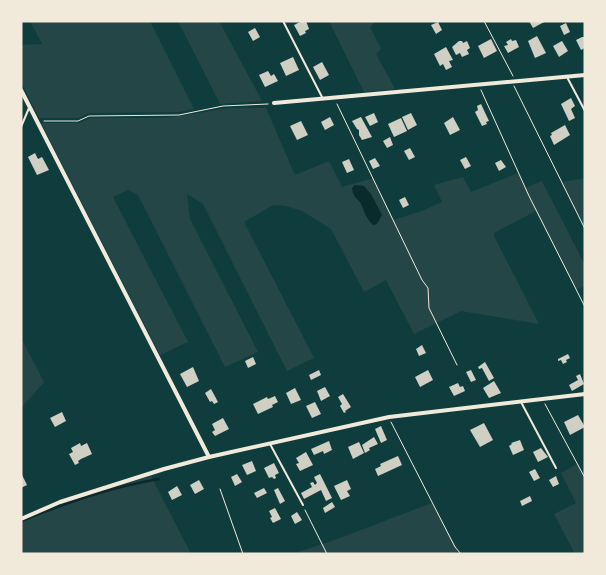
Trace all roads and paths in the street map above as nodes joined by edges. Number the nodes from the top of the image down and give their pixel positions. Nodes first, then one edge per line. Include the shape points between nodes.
1 (283, 21) edge
2 (484, 21) edge
3 (585, 75) edge
4 (568, 77) junction
5 (515, 82) junction
6 (478, 85) junction
7 (21, 90) edge
8 (335, 99) junction
9 (324, 100) junction
10 (274, 104) joint
11 (30, 107) junction
12 (585, 111) edge
13 (36, 121) junction
14 (21, 126) edge
15 (585, 229) edge
16 (585, 307) edge
17 (457, 365) dead end
18 (585, 394) edge
19 (542, 399) junction
20 (520, 401) junction
21 (389, 417) junction
22 (270, 444) junction
23 (209, 457) junction
24 (556, 468) dead end
25 (585, 478) edge
26 (220, 489) dead end
27 (303, 505) joint
28 (21, 519) edge
29 (243, 554) edge
30 (327, 554) edge
31 (461, 554) edge

1 - 9 lane
2 - 5 path
3 - 4 street
4 - 5 street
4 - 12 lane
5 - 6 street
5 - 15 path
6 - 8 street
6 - 16 path via 528,196
7 - 11 street
8 - 9 street
8 - 17 path via 428,288 429,308
9 - 10 street
10 - 13 path via 223,106 179,115 89,116 78,121
11 - 13 street
11 - 14 lane
13 - 23 street
18 - 19 street
19 - 20 street
19 - 25 path
20 - 21 street
20 - 24 lane
21 - 22 street
21 - 31 path
22 - 23 street
22 - 27 lane
23 - 28 street via 68,499
26 - 29 path
27 - 30 path

